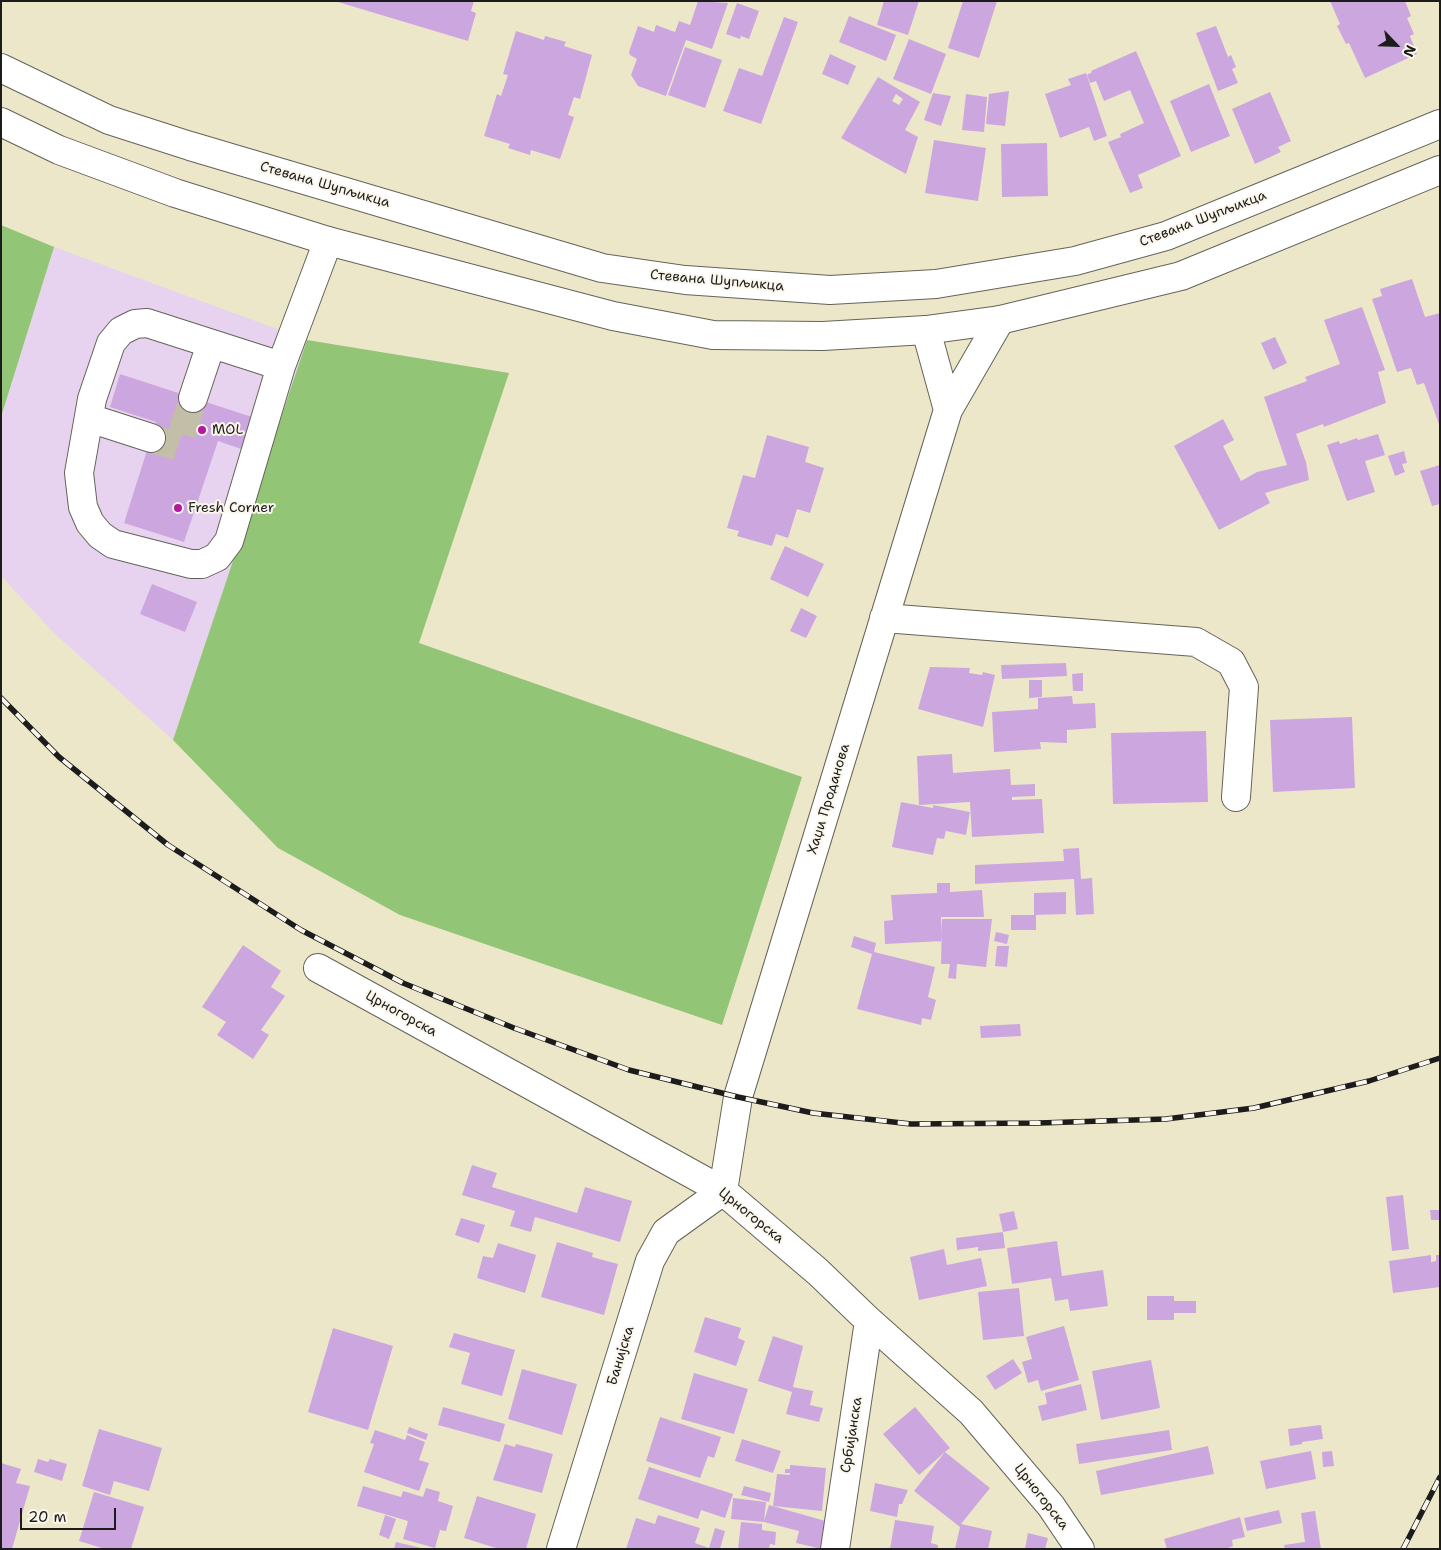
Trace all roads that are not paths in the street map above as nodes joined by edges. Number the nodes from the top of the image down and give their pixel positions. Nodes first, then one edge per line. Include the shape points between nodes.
1 (1, 68) edge
2 (1, 122) edge
3 (1440, 124) edge
4 (1440, 170) edge
5 (328, 241) junction
6 (1000, 320) junction
7 (926, 330) junction
8 (211, 344) junction
9 (281, 366) junction
10 (193, 398) tunnel mouth
11 (948, 410) junction
12 (89, 418) junction
13 (151, 438) tunnel mouth
14 (884, 618) junction
15 (1236, 798) dead end
16 (318, 968) dead end
17 (723, 1191) junction
18 (869, 1321) junction
19 (561, 1549) edge
20 (835, 1549) edge
21 (1080, 1549) edge

1 - 3 main road, Стевана Шупљикца via 109,120 602,268 685,280 830,290 936,284 1075,261 1166,236
2 - 5 main road via 59,150 175,194
4 - 6 main road via 1181,276
5 - 7 main road via 613,316 713,335 823,336
5 - 9 main road
6 - 7 main road
6 - 11 main road, Хаџи Проданова
7 - 11 main road
8 - 9 main road
8 - 10 main road
8 - 12 main road via 147,323 135,324 121,331 111,343
9 - 12 main road via 229,541 217,557 202,564 113,544 90,523 83,507 79,473
11 - 14 main road, Хаџи Проданова
12 - 13 main road
14 - 15 main road via 1196,642 1231,662 1244,687
14 - 17 main road, Хаџи Проданова via 738,1098
16 - 17 main road, Црногорска
17 - 18 main road, Црногорска via 818,1272
17 - 19 main road, Банијска via 666,1232 650,1261
18 - 20 main road, Србијанска
18 - 21 main road, Црногорска via 972,1412 1051,1506

